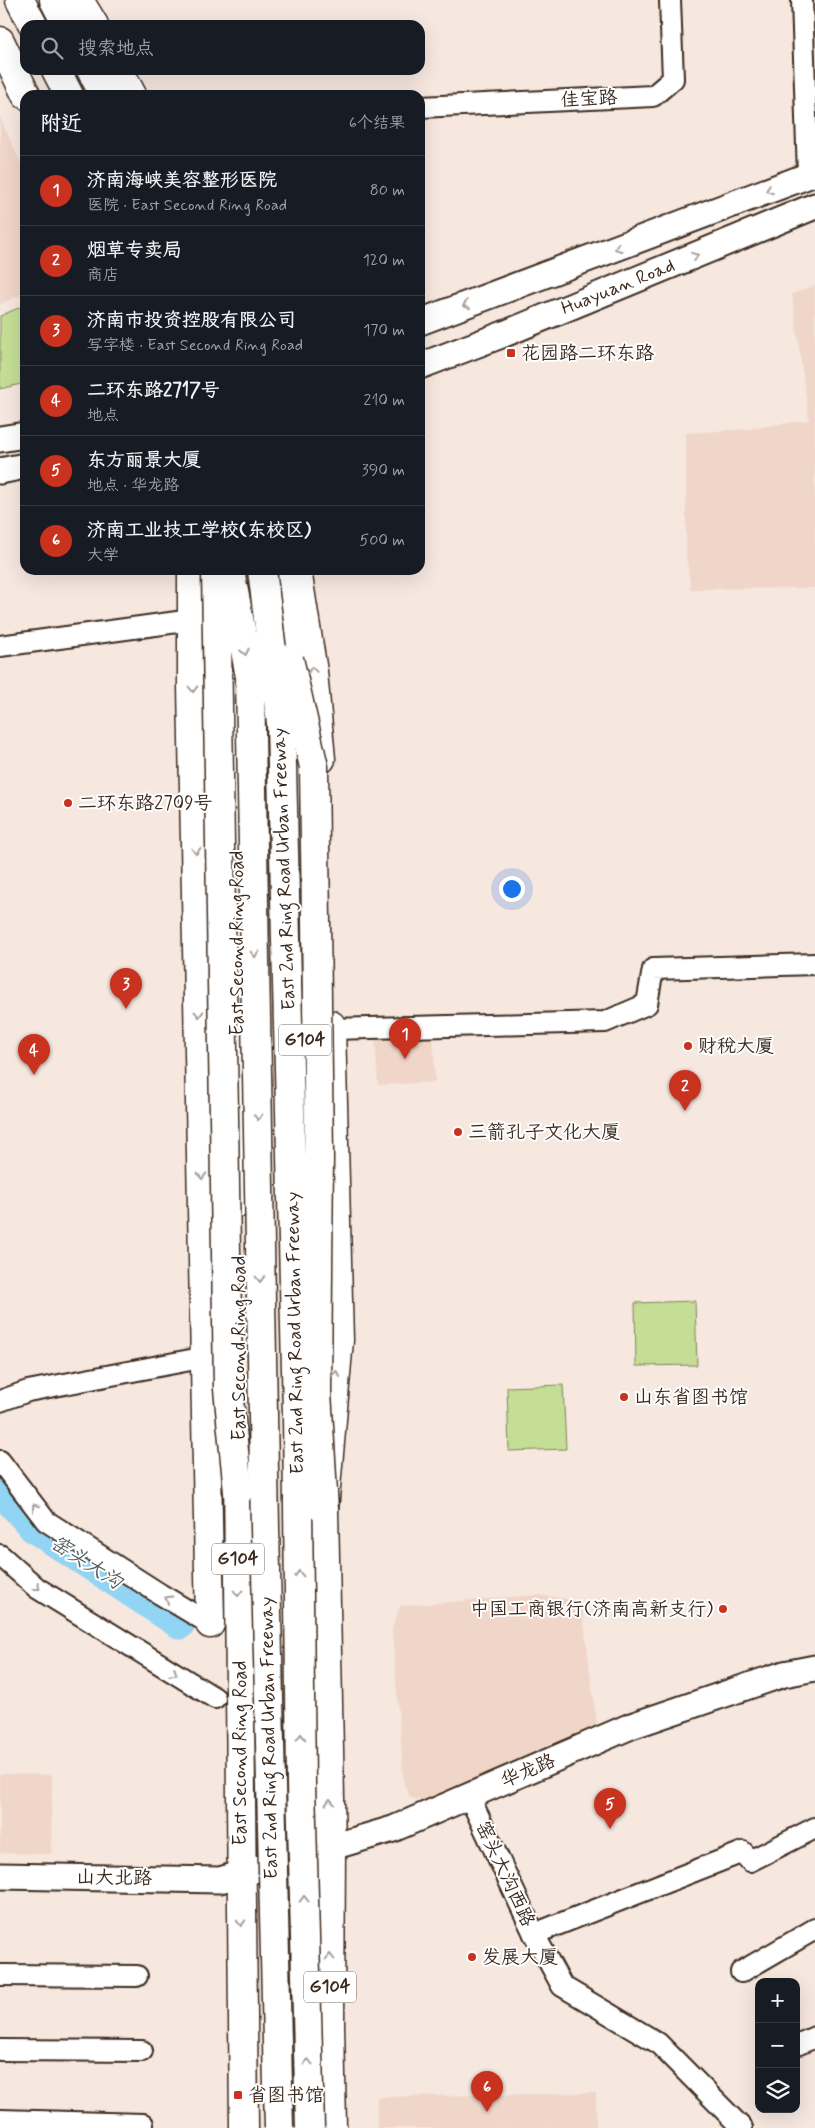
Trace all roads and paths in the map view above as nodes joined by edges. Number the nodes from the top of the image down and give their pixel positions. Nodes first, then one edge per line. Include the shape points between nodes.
1 (20, 0) edge
2 (54, 0) edge
3 (79, 0) edge
4 (670, 0) edge
5 (802, 0) edge
6 (30, 20) edge
7 (64, 20) edge
8 (91, 20) edge
9 (0, 41) edge
10 (59, 75) edge
11 (94, 75) edge
12 (122, 75) edge
13 (24, 90) edge
14 (66, 90) edge
15 (101, 90) edge
16 (129, 90) edge
17 (425, 107) edge
18 (811, 174) edge
19 (815, 206) edge
20 (425, 320) edge
21 (425, 364) edge
22 (20, 435) edge
23 (0, 439) edge
24 (20, 467) edge
25 (0, 471) edge
26 (192, 575) edge
27 (212, 575) edge
28 (216, 575) edge
29 (231, 575) edge
30 (298, 575) edge
31 (269, 577) edge
32 (192, 620) junction
33 (0, 646) edge
34 (815, 964) edge
35 (331, 1029) junction
36 (206, 1357) junction
37 (0, 1401) edge
38 (0, 1461) edge
39 (238, 1492) junction
40 (324, 1510) junction
41 (0, 1554) edge
42 (210, 1624) joint
43 (815, 1668) edge
44 (227, 1701) junction
45 (469, 1796) junction
46 (815, 1828) edge
47 (331, 1847) junction
48 (0, 1869) edge
49 (234, 1875) junction
50 (0, 1876) edge
51 (815, 1929) edge
52 (534, 1934) junction
53 (741, 1972) dead end
54 (0, 1975) edge
55 (137, 1976) dead end
56 (0, 2050) edge
57 (142, 2051) dead end
58 (0, 2120) edge
59 (143, 2124) dead end
60 (244, 2128) edge
61 (278, 2128) edge
62 (310, 2128) edge
63 (332, 2128) edge
64 (742, 2128) edge

1 - 6 highway
2 - 7 highway
3 - 8 highway
4 - 17 street, 佳宝路 via 673,79 653,96
5 - 18 street
9 - 13 highway
10 - 14 highway
11 - 15 highway
12 - 16 highway
18 -> 20 main road, Huayuan Road
21 -> 19 main road, Huayuan Road
22 - 23 main road
24 - 25 main road
26 - 32 highway, East Second Ring Road
27 - 39 highway, East Second Ring Road / G104 via 221,600 236,773
28 - 39 highway, bridge via 228,1389
29 -> 61 highway, East 2nd Ring Road Urban Freeway, bridge via 250,677
35 -> 30 highway via 326,808 313,672
31 - 40 highway, bridge via 314,767 319,1155 317,1392
62 -> 31 highway, East 2nd Ring Road Urban Freeway, bridge via 301,1784 298,1413 281,723
32 - 33 street
32 -> 36 highway, East Second Ring Road
34 - 35 street via 653,969 647,1004 605,1022
40 -> 35 highway via 339,1340
36 - 37 street via 28,1391
36 - 42 highway, East Second Ring Road
42 -> 38 street via 46,1521
39 -> 44 highway, East Second Ring Road / G104 via 239,1626
47 -> 40 highway, G104
41 -> 44 street via 37,1588
43 - 45 main road, 华龙路 via 784,1674 631,1726
44 - 49 highway, East Second Ring Road / G104
45 - 47 main road, 华龙路 via 393,1829
45 - 52 street, 窑头大沟西路
46 - 52 street via 750,1861 744,1852
47 - 49 main road, 华龙路
63 -> 47 highway, G104
48 - 49 main road, 山大北路
49 - 50 main road, 山大北路 via 217,1880
49 -> 60 highway, East Second Ring Road / G104
51 - 53 street
52 - 64 street, 窑头大沟西路 via 562,1986 658,2043
54 - 55 street
56 - 57 street
58 - 59 street

